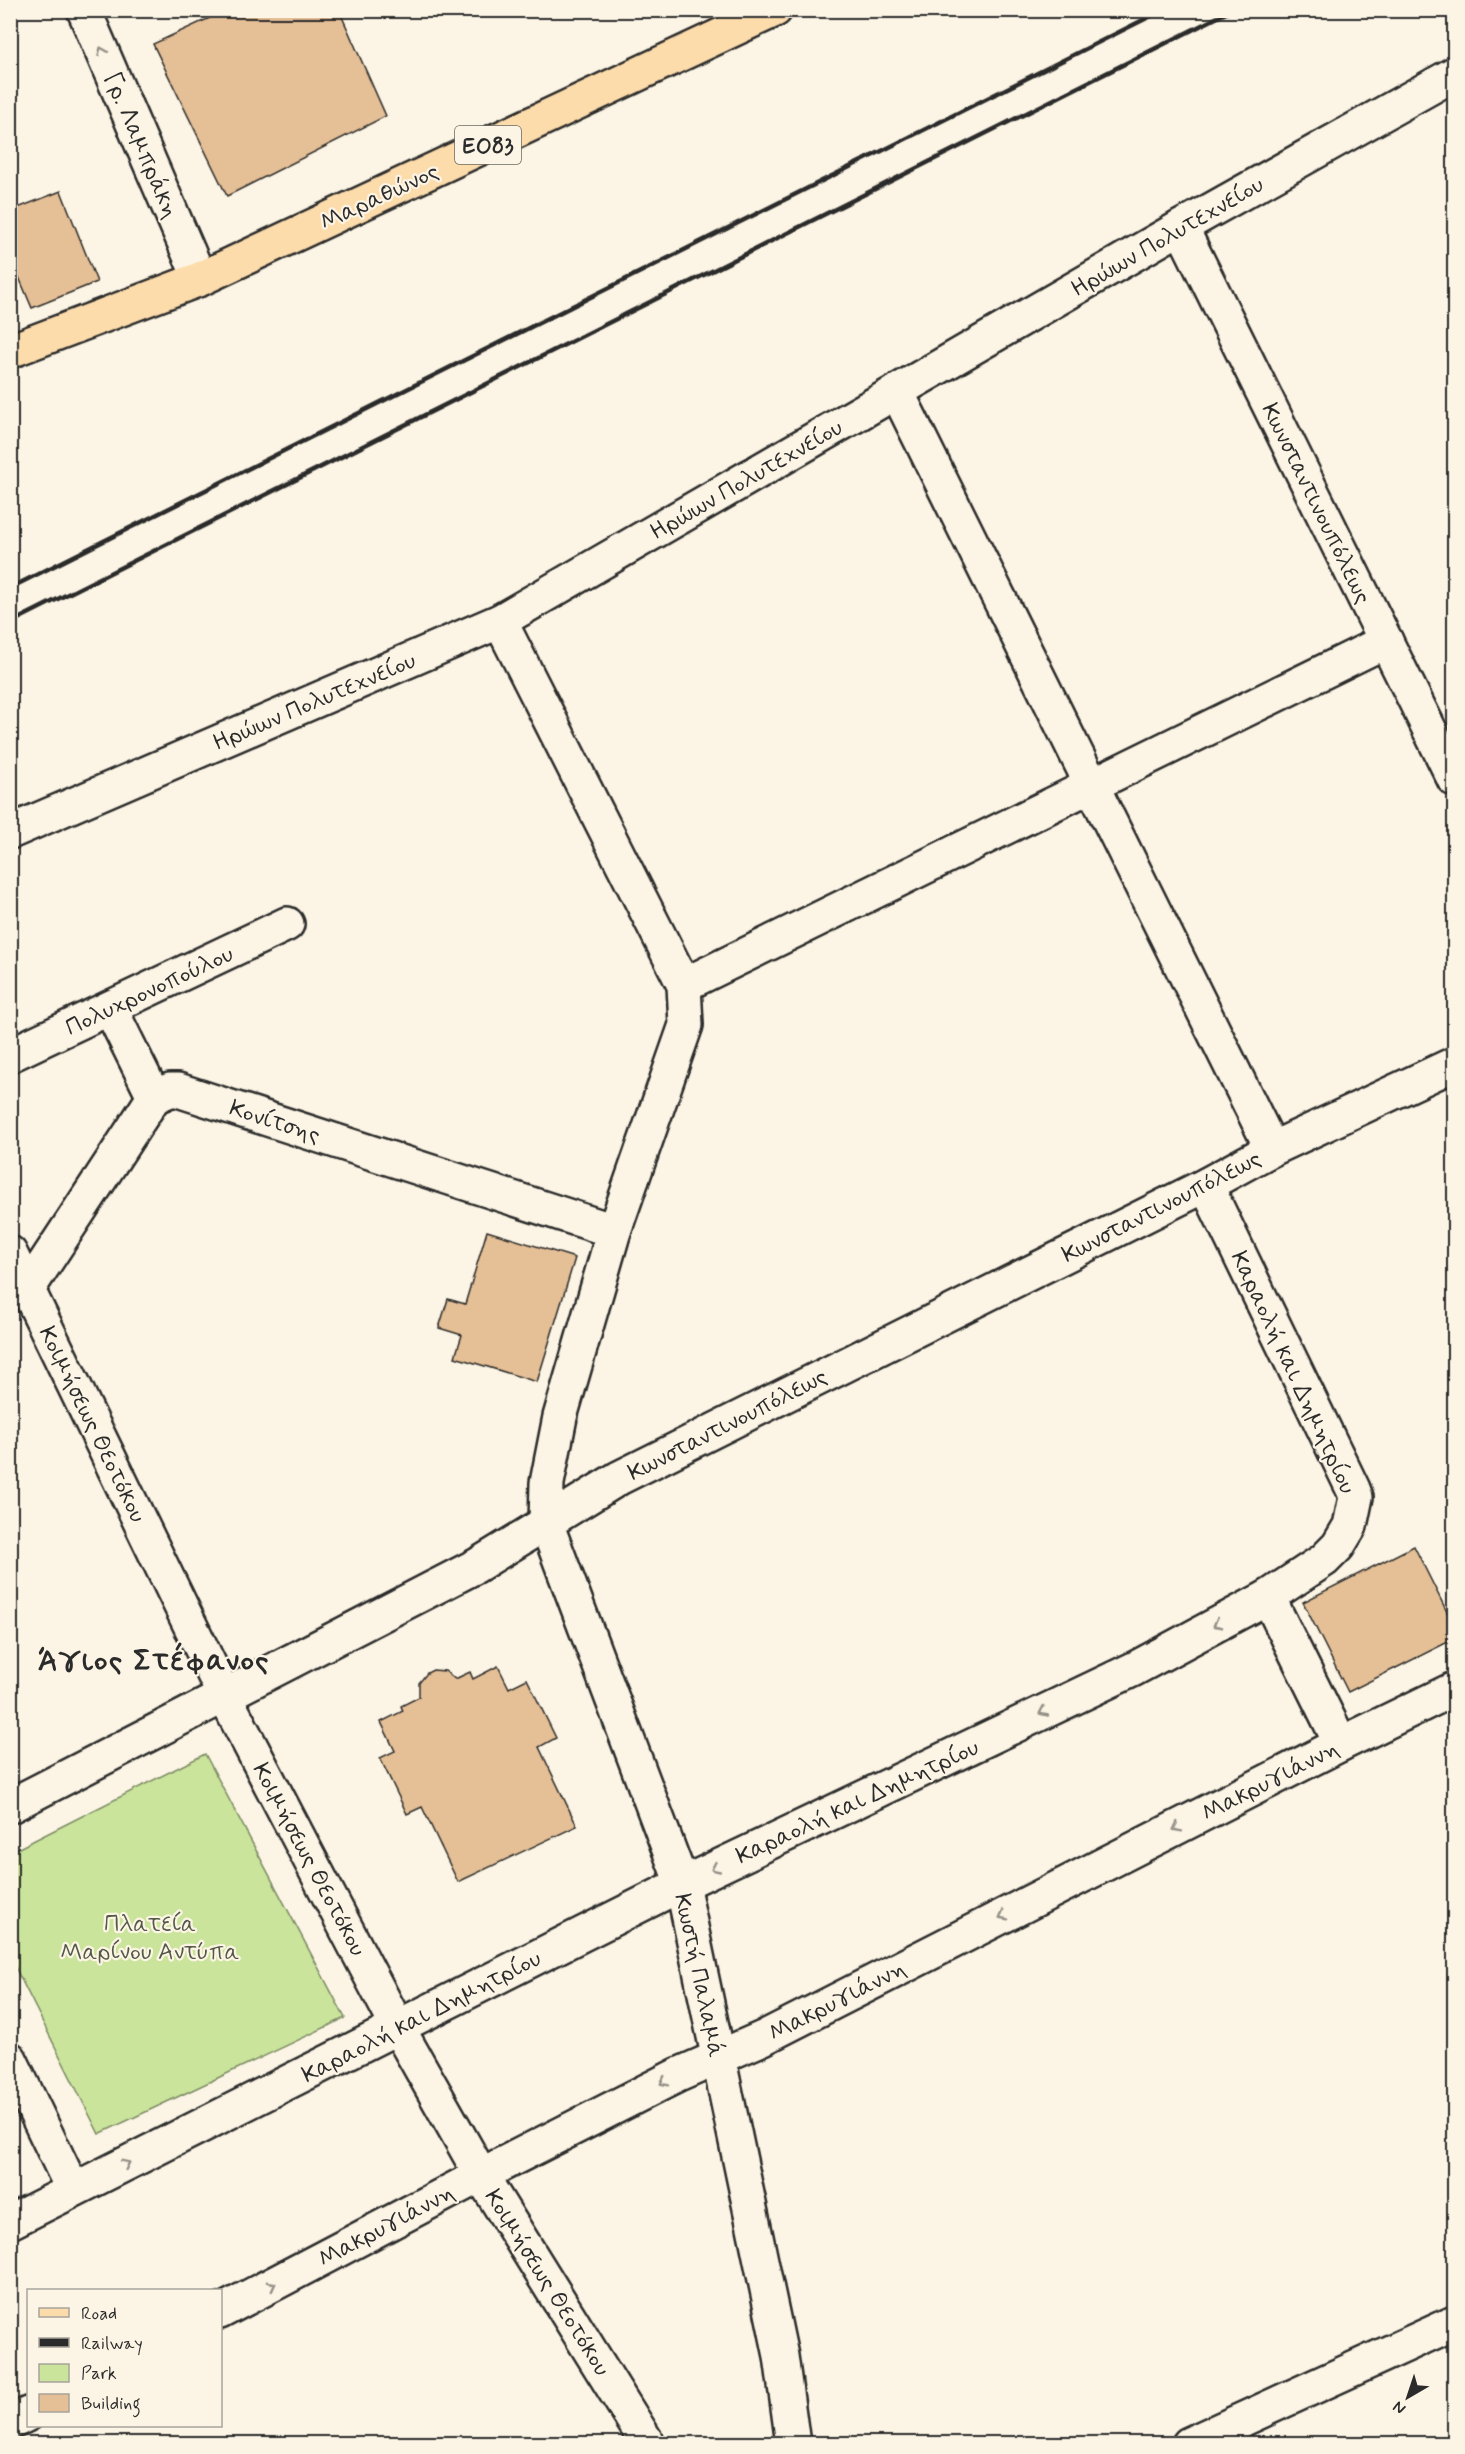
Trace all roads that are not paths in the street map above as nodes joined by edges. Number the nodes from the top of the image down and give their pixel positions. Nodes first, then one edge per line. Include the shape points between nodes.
1 (84, 10) edge
2 (775, 10) edge
3 (1455, 74) edge
4 (1181, 227) junction
5 (200, 279) junction
6 (10, 351) edge
7 (897, 392) junction
8 (500, 621) junction
9 (1386, 641) junction
10 (1453, 770) edge
11 (1091, 784) junction
12 (10, 832) edge
13 (287, 924) dead end
14 (684, 985) junction
15 (110, 1008) junction
16 (10, 1055) edge
17 (1455, 1064) edge
18 (154, 1097) junction
19 (1272, 1149) junction
20 (1206, 1185) junction
21 (614, 1232) junction
22 (17, 1270) edge
23 (546, 1523) junction
24 (1269, 1597) junction
25 (1455, 1689) edge
26 (224, 1695) junction
27 (1341, 1744) junction
28 (10, 1806) edge
29 (682, 1884) junction
30 (398, 2028) junction
31 (717, 2057) junction
32 (10, 2059) edge
33 (481, 2175) junction
34 (73, 2190) junction
35 (10, 2222) edge
36 (222, 2311) edge
37 (1455, 2324) edge
38 (27, 2414) edge
39 (10, 2423) edge
40 (648, 2444) edge
41 (793, 2444) edge
42 (1189, 2444) edge

5 -> 1 street, Γρ. Λαμπράκη
2 - 5 main road, Μαραθώνος / ΕΟ83
3 - 4 street, Ηρώων Πολυτεχνείου
4 - 7 street, Ηρώων Πολυτεχνείου
4 - 9 street, Κωνσταντινουπόλεως
5 - 6 main road, Μαραθώνος / ΕΟ83
7 - 8 street, Ηρώων Πολυτεχνείου
7 - 11 street
8 - 12 street, Ηρώων Πολυτεχνείου
8 - 14 street
9 - 10 street, Κωνσταντινουπόλεως
9 - 11 street
11 - 14 street
11 - 19 street
13 - 15 street, Πολυχρονοπούλου
14 - 21 street via 686,1025
15 - 16 street, Πολυχρονοπούλου
15 - 18 street
17 - 19 street, Κωνσταντινουπόλεως
18 - 21 street, Κονίτσης via 178,1090
18 - 22 street
19 - 20 street, Κωνσταντινουπόλεως
20 - 23 street, Κωνσταντινουπόλεως via 619,1478
20 - 24 street, Καραολή και Δημητρίου via 1356,1497 1350,1526 1338,1546
21 - 23 street via 560,1417 547,1483
22 - 26 street, Κοιμήσεως Θεοτόκου
23 - 26 street, Κωνσταντινουπόλεως via 476,1566
23 - 29 street, Κωστή Παλαμά
24 - 27 street
24 -> 29 street, Καραολή και Δημητρίου via 1134,1669
25 - 27 street, Μακρυγιάννη
26 - 28 street, Κωνσταντινουπόλεως
26 - 30 street, Κοιμήσεως Θεοτόκου
27 -> 31 street, Μακρυγιάννη via 773,2033
29 - 30 street, Καραολή και Δημητρίου
29 - 31 street, Κωστή Παλαμά
30 - 33 street, Κοιμήσεως Θεοτόκου
34 -> 30 street, Καραολή και Δημητρίου
31 -> 33 street, Μακρυγιάννη
31 - 41 street, Κωστή Παλαμά via 781,2356
32 - 34 street
36 -> 33 street, Μακρυγιάννη
33 - 40 street, Κοιμήσεως Θεοτόκου
34 - 35 street, Καραολή και Δημητρίου
37 - 42 street
38 - 39 street

